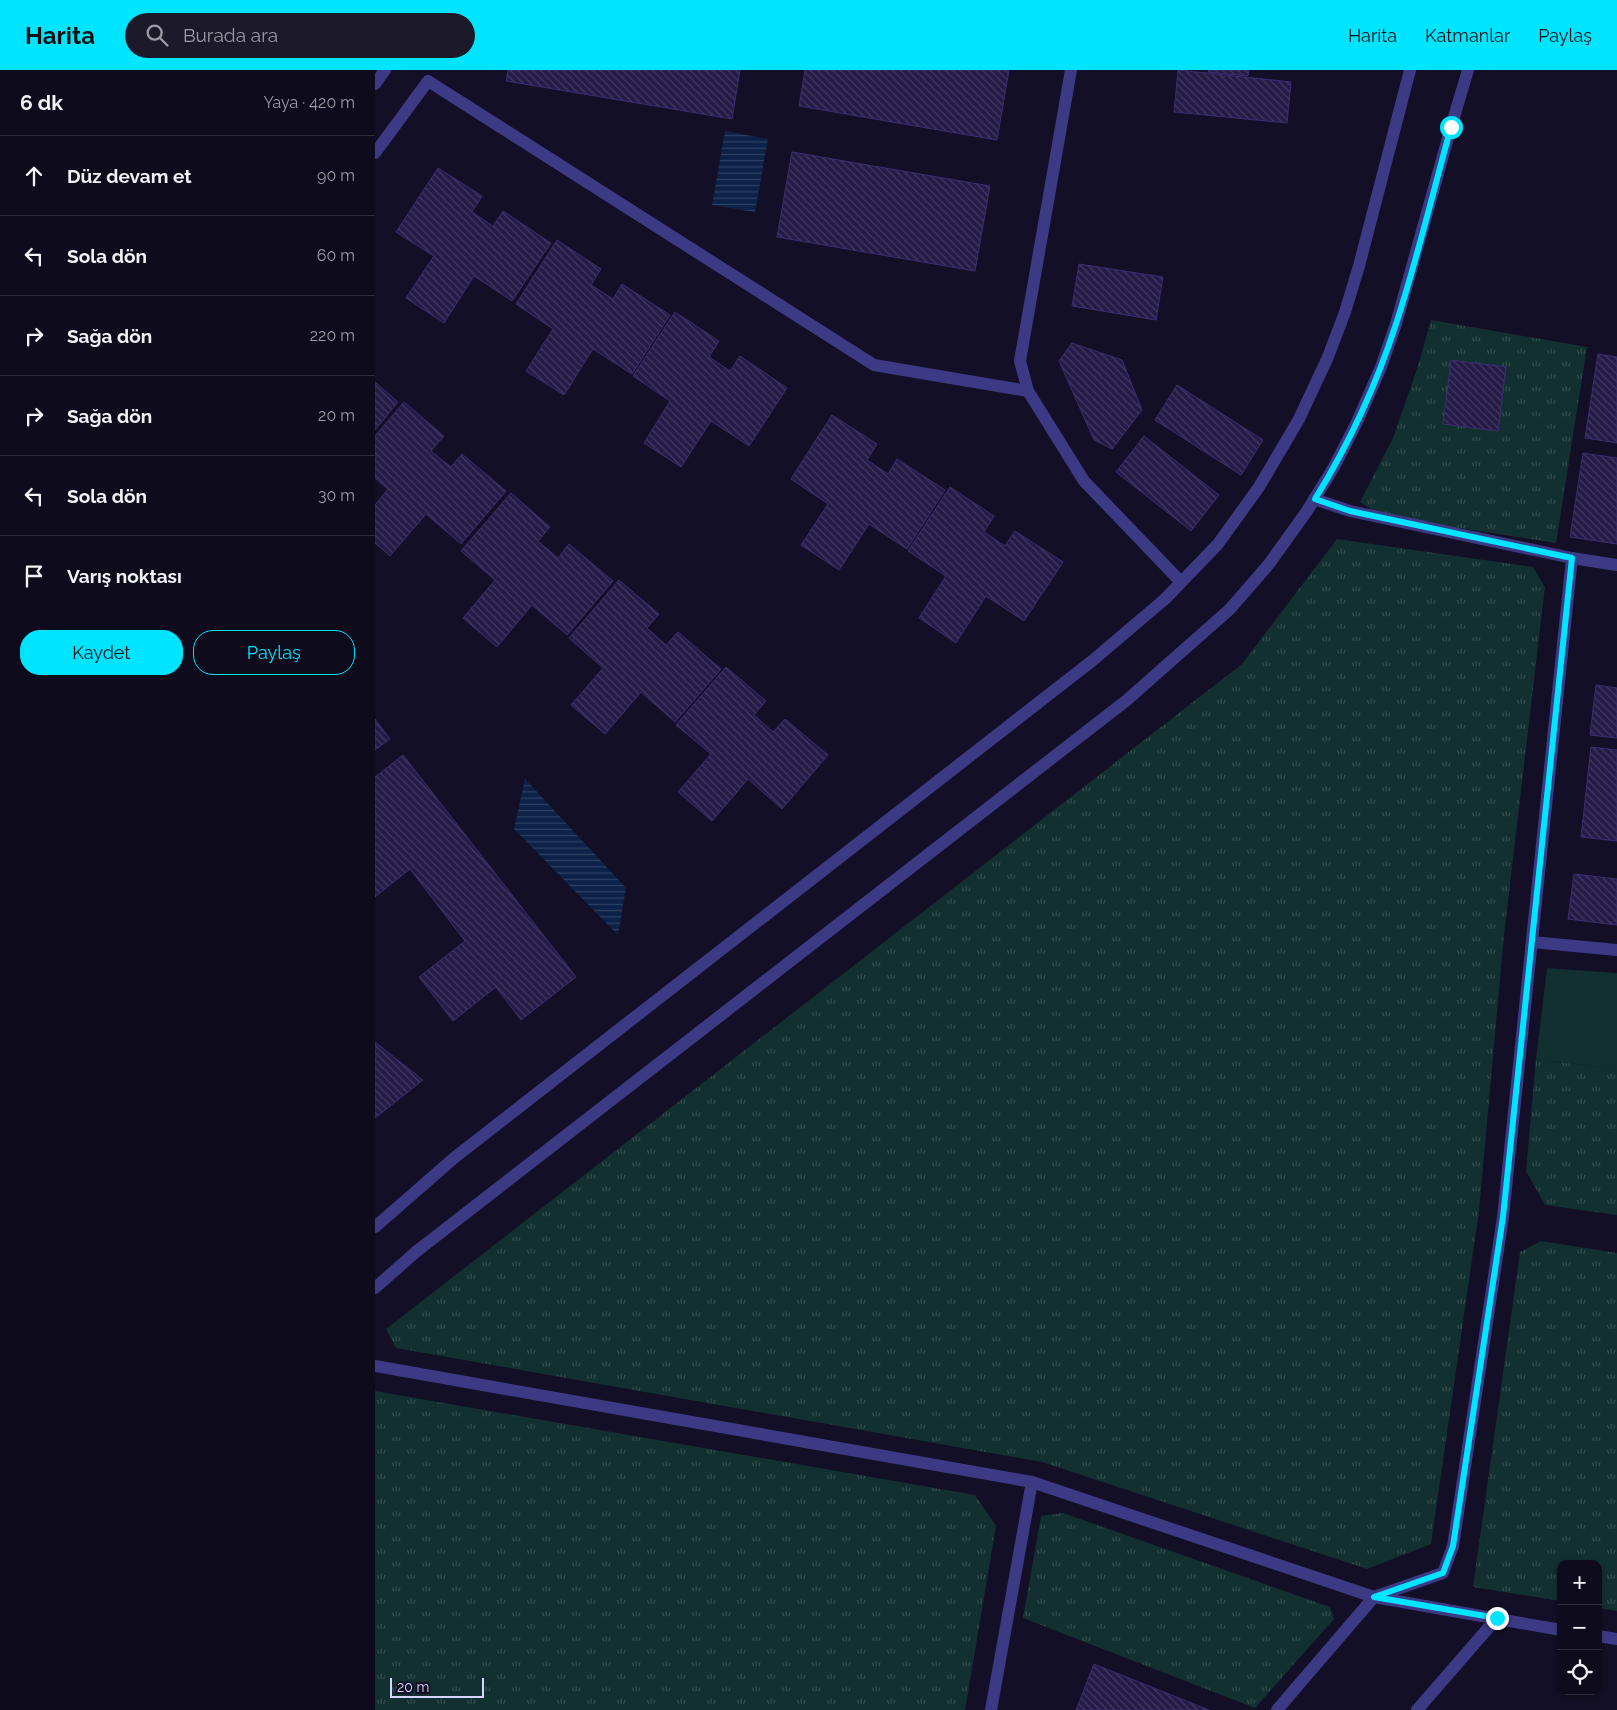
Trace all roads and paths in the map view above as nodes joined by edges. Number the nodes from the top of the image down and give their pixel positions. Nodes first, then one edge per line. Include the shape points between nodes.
1 (385, 70) edge
2 (1071, 70) edge
3 (1410, 70) edge
4 (1469, 70) edge
5 (375, 84) edge
6 (375, 153) edge
7 (1028, 391) junction
8 (1315, 499) junction
9 (1572, 558) junction
10 (1617, 565) edge
11 (1181, 582) junction
12 (1532, 942) junction
13 (1617, 950) edge
14 (375, 1227) edge
15 (375, 1288) edge
16 (375, 1366) edge
17 (1032, 1482) junction
18 (1374, 1597) junction
19 (1497, 1618) junction
20 (1557, 1629) edge
21 (1602, 1637) edge
22 (1617, 1639) edge
23 (991, 1710) edge
24 (1277, 1710) edge
25 (1417, 1710) edge

1 - 5 street
2 - 7 street via 1020,361
3 - 11 street via 1359,266 1328,357 1299,418 1259,487 1218,544
4 - 8 street via 1387,350 1357,422
6 - 7 street via 428,81 875,365
7 - 11 street via 1084,481
8 - 9 street via 1350,511
8 - 15 street via 1269,564 1230,609 1127,700 439,1234
9 - 10 street
9 - 12 street
11 - 14 street via 1092,661 454,1158
12 - 13 street
12 - 18 street via 1503,1217 1453,1546 1443,1573
16 - 17 street
17 - 18 street
17 - 23 street
18 - 19 street
18 - 24 street
19 - 20 street
19 - 25 street
21 - 22 street

